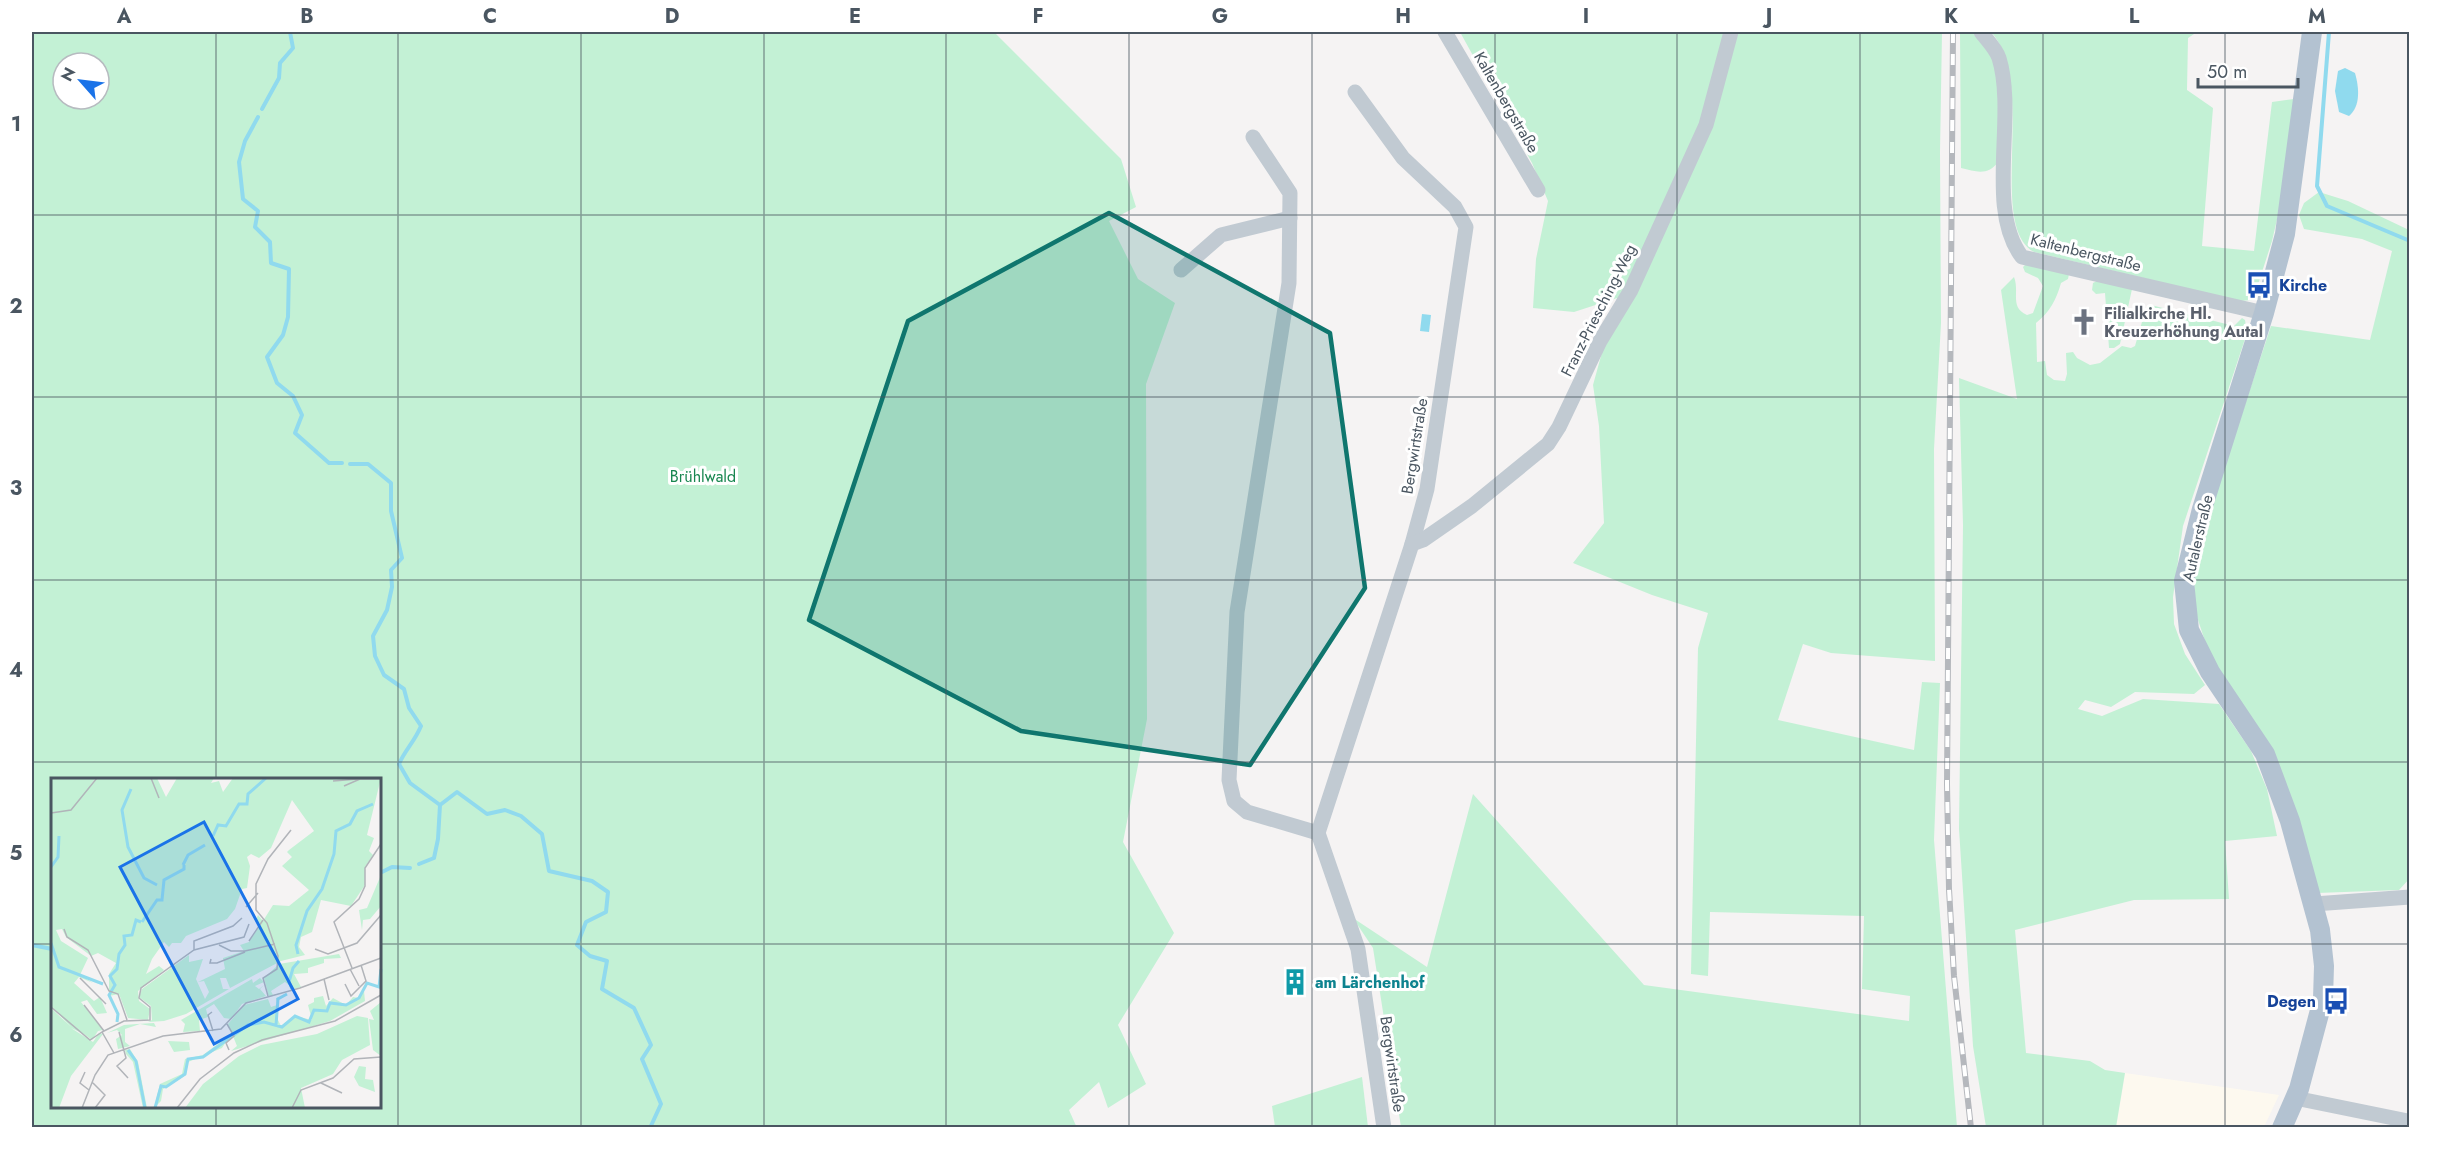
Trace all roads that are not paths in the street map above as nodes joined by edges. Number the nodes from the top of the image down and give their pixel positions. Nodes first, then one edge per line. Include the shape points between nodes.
1 (1445, 32) edge
2 (1731, 32) edge
3 (1981, 32) edge
4 (2312, 32) edge
5 (1355, 92) dead end
6 (1253, 137) dead end
7 (1538, 190) dead end
8 (1290, 218) junction
9 (1181, 270) dead end
10 (2264, 313) junction
11 (1412, 544) junction
12 (1318, 833) junction
13 (2409, 897) edge
14 (2314, 904) junction
15 (2295, 1098) junction
16 (2408, 1121) dead end
17 (1384, 1128) edge
18 (2282, 1128) edge

1 - 7 street, Kaltenbergstraße
2 - 11 street, Franz-Priesching-Weg via 1706,125 1631,290 1600,341 1559,427 1548,444 1472,506
3 - 10 street, Kaltenbergstraße via 1998,56 2005,84 2006,217 2012,244 2022,257
4 - 10 main road, Autalerstraße via 2284,234
5 - 11 street, Bergwirtstraße via 1402,158 1455,207 1466,227 1427,489
6 - 8 street via 1290,193
8 - 9 street via 1221,235
8 - 12 street via 1289,284 1238,612 1229,780 1234,801 1247,812
10 - 14 main road, Autalerstraße via 2202,509 2184,581 2189,630 2210,672 2265,754
11 - 12 street, Bergwirtstraße
12 - 17 street, Bergwirtstraße via 1358,949
13 - 14 street
14 - 15 main road, Autalerstraße via 2324,966 2324,999
15 - 16 street
15 - 18 main road, Autalerstraße

